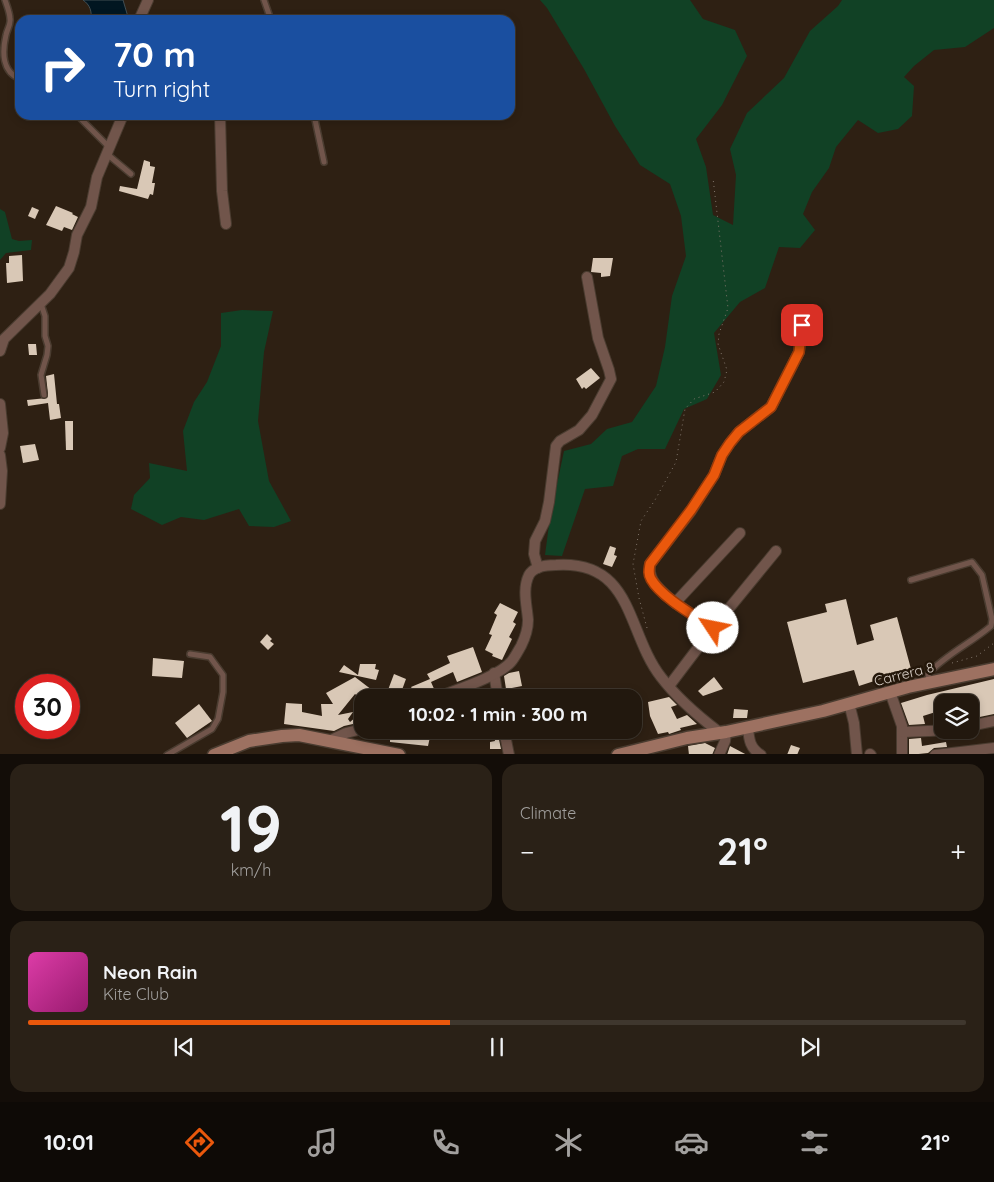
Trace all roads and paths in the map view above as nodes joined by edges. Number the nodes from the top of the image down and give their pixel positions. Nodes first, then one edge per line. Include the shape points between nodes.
1 (5, 0) edge
2 (148, 0) edge
3 (264, 0) edge
4 (142, 15) edge
5 (269, 15) edge
6 (15, 76) edge
7 (81, 120) edge
8 (120, 120) edge
9 (220, 120) edge
10 (315, 120) edge
11 (108, 150) junction
12 (324, 162) dead end
13 (131, 174) dead end
14 (713, 178) dead end
15 (226, 224) dead end
16 (588, 277) dead end
17 (41, 303) junction
18 (802, 325) dead end
19 (0, 351) edge
20 (44, 395) dead end
21 (0, 404) edge
22 (0, 448) edge
23 (0, 455) edge
24 (0, 504) edge
25 (740, 532) dead end
26 (776, 552) dead end
27 (538, 568) junction
28 (911, 580) dead end
29 (675, 603) junction
30 (713, 628) junction
31 (647, 630) dead end
32 (994, 643) edge
33 (190, 654) dead end
34 (935, 666) junction
35 (994, 669) edge
36 (494, 673) junction
37 (929, 682) junction
38 (669, 686) junction
39 (457, 689) edge
40 (497, 689) edge
41 (890, 692) junction
42 (849, 704) junction
43 (994, 721) edge
44 (979, 724) edge
45 (748, 728) junction
46 (354, 731) edge
47 (934, 731) edge
48 (722, 732) junction
49 (903, 732) junction
50 (506, 739) edge
51 (328, 741) junction
52 (994, 748) edge
53 (167, 754) edge
54 (214, 754) edge
55 (399, 754) edge
56 (508, 754) edge
57 (618, 754) edge
58 (719, 754) edge
59 (761, 754) edge
60 (857, 754) edge
61 (902, 754) edge
62 (935, 754) edge

1 - 6 lane via 11,20 5,36 4,55 6,67
2 - 4 street
3 - 5 lane
7 - 11 lane
8 - 11 street
9 - 15 street
10 - 12 lane
11 - 13 lane
11 - 17 street via 69,268
14 - 31 path via 728,308 718,344 727,370 724,382 716,392 694,399 686,408 676,462 641,520 633,564
16 - 27 street via 598,338 611,379 592,415 579,430 556,446 549,502 534,554
17 - 19 street via 4,339
17 - 20 lane via 48,346 41,376
18 - 29 street via 799,352 771,407 730,443 691,510 650,564 648,572 651,579
21 - 22 street via 3,433
23 - 24 street
25 - 29 street
26 - 30 street
27 - 36 street via 530,574 526,584 528,622 525,637 510,663
27 - 38 street via 576,566 611,581 626,602 651,664
28 - 34 lane via 972,562 982,575 991,626
29 - 30 street
30 - 38 street
32 - 34 path via 977,656
33 - 53 lane via 210,657 223,675 218,719 212,729
34 - 37 lane via 928,674
35 - 37 street, Carrera 8
36 - 39 street
36 - 40 street
37 - 41 street, Carrera 8
38 - 48 street via 699,717
41 - 42 street, Carrera 8
41 - 49 street
42 - 45 street, Carrera 8
42 - 60 street
43 - 44 street
45 - 48 street, Carrera 8
45 - 59 street via 750,744
46 - 51 street
47 - 49 street
48 - 57 street, Carrera 8
48 - 58 street via 725,741
49 - 61 street
50 - 56 street
51 - 54 street via 299,735 282,736 248,741
51 - 55 street
52 - 62 street

